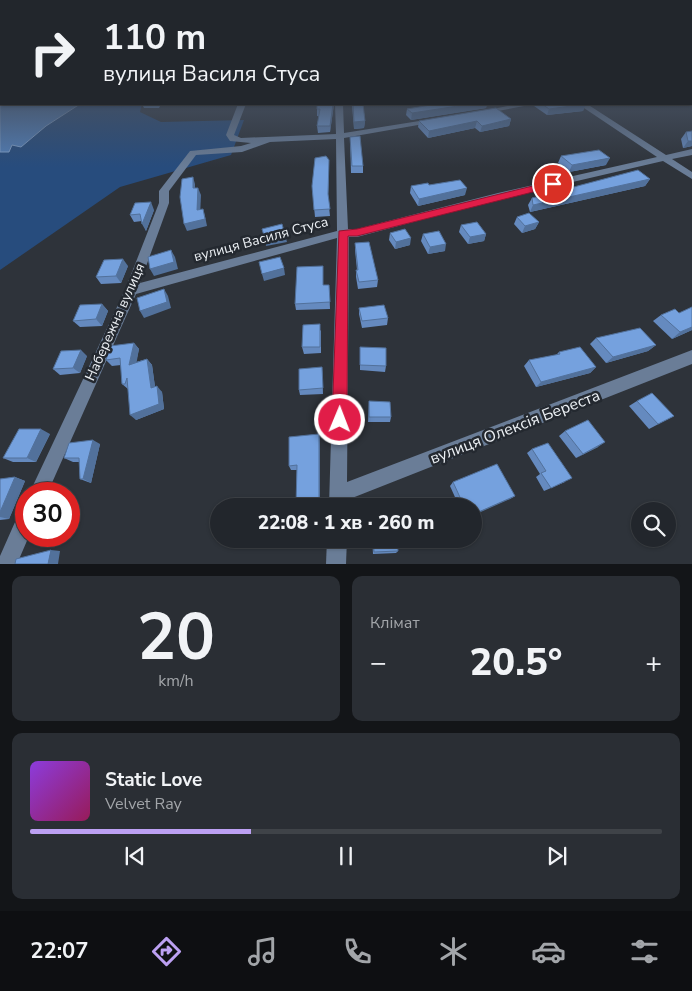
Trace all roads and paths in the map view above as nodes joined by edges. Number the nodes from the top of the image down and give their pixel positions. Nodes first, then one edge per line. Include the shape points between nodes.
1 (238, 114) edge
2 (340, 114) edge
3 (598, 114) edge
4 (445, 118) edge
5 (339, 136) junction
6 (268, 140) junction
7 (692, 152) edge
8 (665, 158) junction
9 (692, 176) edge
10 (343, 233) junction
11 (131, 290) junction
12 (692, 357) edge
13 (43, 482) edge
14 (338, 498) edge
15 (343, 498) edge
16 (15, 545) edge
17 (337, 548) edge
18 (7, 564) edge
19 (336, 564) edge

1 - 6 street via 230,135 233,139
2 - 5 street
3 - 8 street
4 - 5 street
5 - 6 street
5 - 10 street
6 - 11 street, Набережна вулиця via 242,149 193,153 164,191 164,203
7 - 8 street, вулиця Василя Стуса
8 - 9 street
8 - 10 street, вулиця Василя Стуса via 498,196 357,233
10 - 11 street, вулиця Василя Стуса
10 - 14 street
11 - 13 street, Набережна вулиця
12 - 15 street, вулиця Олексія Береста
16 - 18 street
17 - 19 street

